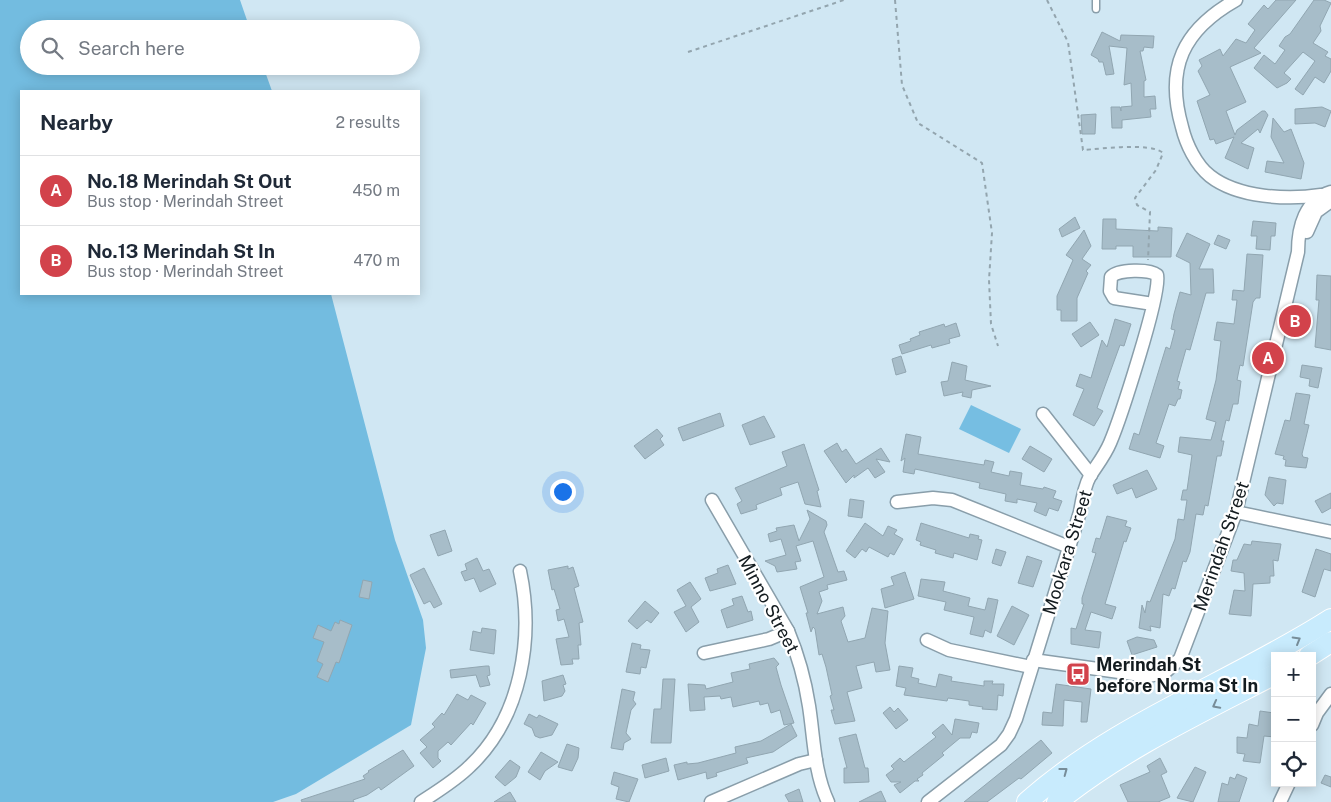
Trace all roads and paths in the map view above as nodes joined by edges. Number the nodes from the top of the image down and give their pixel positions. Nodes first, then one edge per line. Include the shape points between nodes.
1 (844, 0) edge
2 (895, 0) edge
3 (1047, 0) edge
4 (1096, 0) edge
5 (1236, 0) edge
6 (1096, 10) dead end
7 (688, 52) dead end
8 (1328, 195) edge
9 (1282, 197) junction
10 (1305, 214) junction
11 (1298, 252) junction
12 (1148, 273) junction
13 (1153, 304) junction
14 (998, 346) dead end
15 (1043, 414) dead end
16 (1091, 475) junction
17 (712, 500) dead end
18 (897, 502) dead end
19 (1236, 512) junction
20 (1331, 532) edge
21 (1069, 547) junction
22 (520, 571) dead end
23 (1331, 619) edge
24 (788, 631) junction
25 (927, 640) dead end
26 (1331, 642) edge
27 (1315, 652) edge
28 (704, 653) dead end
29 (1032, 664) junction
30 (1271, 676) edge
31 (1331, 694) edge
32 (1316, 715) edge
33 (816, 760) junction
34 (1287, 787) edge
35 (421, 802) edge
36 (711, 802) edge
37 (828, 802) edge
38 (928, 802) edge
39 (1027, 802) edge
40 (1056, 802) edge
41 (1280, 802) edge

1 - 7 path
2 - 14 path via 902,84 918,123 982,163 992,232 989,280 992,324
3 - 12 path via 1068,42 1082,150 1142,148 1158,149 1163,154 1156,170 1135,198 1137,205 1150,212
4 - 6 lane
5 - 9 street via 1201,24 1186,43 1175,79 1179,118 1188,145 1210,176 1245,191
8 - 9 street
8 - 10 street, Merindah Street via 1316,200
8 - 11 street, Merindah Street via 1312,219
9 - 10 street via 1297,204
10 - 11 street, Merindah Street
11 - 19 street, Merindah Street
12 - 13 street, Mookara Street via 1155,274 1158,279
12 - 13 street via 1116,272 1109,281 1110,291 1118,299
13 - 16 street, Mookara Street via 1111,442
15 - 16 street
16 - 21 street, Mookara Street
17 - 24 street, Minno Street
18 - 21 street via 933,498 952,500
19 - 20 street
19 - 29 street, Merindah Street via 1184,652 1170,669 1148,676
21 - 29 street, Mookara Street
22 - 35 street via 526,610 526,641 518,679 505,715 472,765
39 -> 23 main road via 1108,741
24 - 28 street via 769,639
24 - 33 street, Minno Street via 804,680
25 - 29 street, Merindah Street via 950,650
26 - 27 main road
29 - 38 street, Mookara Street via 1016,719 1006,740
30 -> 40 main road via 1129,751
31 - 32 street
33 - 36 street via 799,764
33 - 37 street, Minno Street
34 - 41 street

